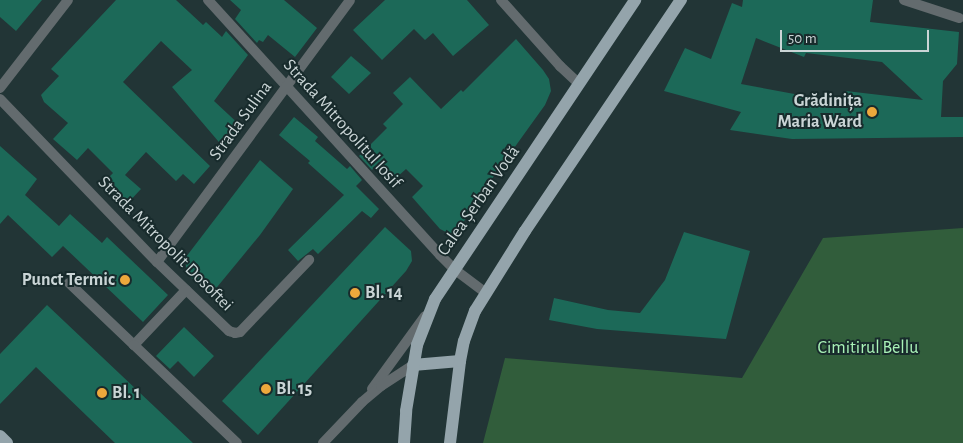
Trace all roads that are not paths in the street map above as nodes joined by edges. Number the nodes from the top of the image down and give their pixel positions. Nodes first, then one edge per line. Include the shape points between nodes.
1 (68, 0) edge
2 (208, 0) edge
3 (350, 0) edge
4 (501, 0) edge
5 (635, 0) edge
6 (681, 0) edge
7 (904, 0) edge
8 (958, 18) dead end
9 (579, 84) junction
10 (286, 87) junction
11 (0, 88) edge
12 (0, 99) edge
13 (309, 260) dead end
14 (158, 262) junction
15 (454, 268) junction
16 (69, 283) dead end
17 (186, 290) junction
18 (486, 293) junction
19 (428, 313) junction
20 (134, 345) junction
21 (460, 361) junction
22 (413, 365) junction
23 (362, 402) junction
24 (0, 436) edge
25 (8, 443) edge
26 (236, 443) edge
27 (323, 443) edge
28 (404, 443) edge
29 (450, 443) edge

1 - 11 street
2 - 10 street, Strada Mitropolitul Iosif
3 - 10 street, Strada Sulina
4 - 9 street
5 - 9 main road, Calea Șerban Vodă
6 - 18 main road
7 - 8 street
9 - 15 main road, Calea Șerban Vodă
10 - 14 street, Strada Sulina
10 - 15 street, Strada Mitropolitul Iosif
12 - 14 street, Strada Mitropolit Dosoftei
13 - 17 street, Strada Mitropolit Dosoftei via 240,332 229,331
14 - 17 street, Strada Mitropolit Dosoftei
15 - 18 street, Strada Mitropolitul Iosif
15 - 19 main road, Calea Șerban Vodă
16 - 20 street
17 - 20 street
18 - 21 main road via 469,326
19 - 22 main road, Calea Șerban Vodă
19 - 23 street
20 - 26 street
21 - 22 main road
21 - 29 main road
22 - 23 street
22 - 28 main road, Calea Șerban Vodă
23 - 27 street
24 - 25 main road

